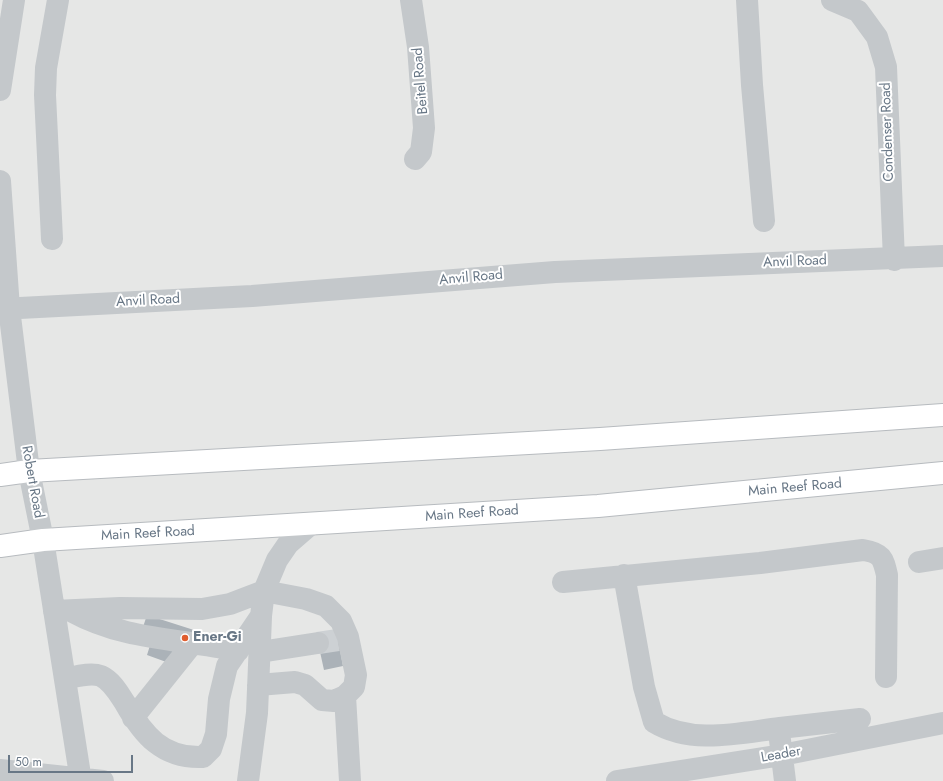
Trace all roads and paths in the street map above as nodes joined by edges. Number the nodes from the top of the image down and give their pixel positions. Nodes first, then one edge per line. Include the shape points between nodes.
1 (14, 0) edge
2 (58, 0) edge
3 (411, 0) edge
4 (747, 0) edge
5 (832, 0) edge
6 (0, 90) edge
7 (415, 159) dead end
8 (0, 181) edge
9 (764, 221) dead end
10 (52, 239) dead end
11 (943, 256) edge
12 (894, 260) junction
13 (5, 309) edge
14 (943, 415) edge
15 (28, 471) junction
16 (943, 473) edge
17 (0, 475) edge
18 (311, 524) junction
19 (43, 540) junction
20 (0, 546) edge
21 (943, 558) edge
22 (919, 562) dead end
23 (624, 575) junction
24 (563, 582) dead end
25 (264, 591) junction
26 (62, 611) junction
27 (261, 616) junction
28 (335, 640) junction
29 (193, 643) junction
30 (238, 651) junction
31 (260, 652) junction
32 (886, 677) dead end
33 (65, 679) junction
34 (258, 686) junction
35 (345, 696) junction
36 (133, 718) junction
37 (860, 719) dead end
38 (943, 723) edge
39 (778, 728) junction
40 (782, 755) junction
41 (0, 770) edge
42 (81, 780) edge
43 (102, 781) edge
44 (248, 781) edge
45 (350, 781) edge
46 (617, 781) edge
47 (785, 781) edge

1 - 6 street
2 - 10 street via 46,68 45,95
3 - 7 street, Beitel Road via 418,47 424,128 421,152
4 - 9 street
5 - 12 street, Condenser Road via 858,11 877,36 886,67
8 - 13 street, Robert Road
11 - 12 street, Anvil Road
12 - 13 street, Anvil Road via 555,272 252,296
13 - 15 street, Robert Road
14 - 15 main road via 600,439
15 - 17 main road
15 - 19 street, Robert Road
16 - 18 main road, Main Reef Road via 598,506
18 - 19 main road, Main Reef Road
18 - 25 street via 288,544 277,560
19 - 20 main road, Main Reef Road
19 - 26 street, Robert Road
21 - 22 street
23 - 24 street
23 - 32 street via 760,563 863,550 875,552 884,561 887,576
23 - 39 street via 644,687 654,722 690,735 729,735
25 - 26 street via 230,604 202,609 120,608
25 - 27 street
25 - 28 street via 306,599 326,606 341,621
26 - 29 street via 104,627 153,639
26 - 33 street, Robert Road
27 - 30 street
27 - 31 street
28 - 31 street
28 - 35 street via 356,675 354,687
29 - 30 street
29 - 36 street
30 - 36 street via 227,666 219,699 216,734 210,749 203,757 173,753 155,743 144,734
31 - 34 street
33 - 36 street via 88,675 100,676 118,692
33 - 42 street, Robert Road
34 - 35 street via 295,682 305,685 322,700 334,701
34 - 44 street
35 - 45 street
37 - 39 street
38 - 40 street, Leader
39 - 40 street
40 - 46 street, Leader
40 - 47 street
41 - 42 street
42 - 43 street

